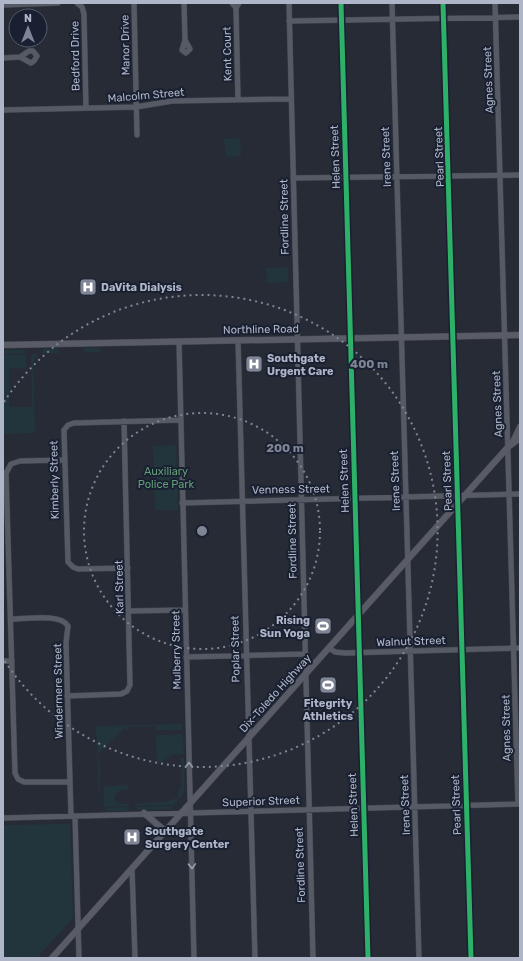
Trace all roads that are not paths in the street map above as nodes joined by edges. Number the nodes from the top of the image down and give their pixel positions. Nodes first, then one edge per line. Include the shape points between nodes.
1 (58, 3) edge
2 (134, 3) edge
3 (184, 3) edge
4 (232, 3) edge
5 (289, 3) edge
6 (341, 3) edge
7 (392, 3) edge
8 (444, 3) edge
9 (495, 3) edge
10 (78, 4) edge
11 (3, 5) edge
12 (237, 6) edge
13 (520, 17) edge
14 (444, 18) junction
15 (496, 18) junction
16 (392, 19) junction
17 (289, 20) junction
18 (341, 20) junction
19 (185, 40) dead end
20 (20, 57) dead end
21 (3, 58) edge
22 (291, 98) junction
23 (238, 100) junction
24 (136, 107) junction
25 (86, 108) junction
26 (3, 110) edge
27 (137, 135) dead end
28 (449, 176) junction
29 (500, 176) junction
30 (520, 176) edge
31 (397, 177) junction
32 (293, 178) junction
33 (345, 178) junction
34 (505, 335) junction
35 (520, 335) edge
36 (453, 336) junction
37 (401, 337) junction
38 (297, 338) junction
39 (350, 338) junction
40 (238, 340) junction
41 (178, 341) junction
42 (3, 345) edge
43 (180, 420) junction
44 (124, 421) junction
45 (520, 427) edge
46 (520, 438) edge
47 (510, 444) junction
48 (64, 460) junction
49 (509, 494) junction
50 (520, 494) edge
51 (465, 495) junction
52 (406, 496) junction
53 (458, 496) junction
54 (355, 498) junction
55 (301, 499) junction
56 (242, 500) junction
57 (182, 503) junction
58 (458, 503) junction
59 (6, 506) edge
60 (407, 560) junction
61 (128, 568) junction
62 (185, 610) junction
63 (129, 611) junction
64 (357, 616) junction
65 (11, 620) junction
66 (329, 648) junction
67 (514, 648) junction
68 (520, 648) edge
69 (462, 650) junction
70 (410, 651) junction
71 (358, 652) junction
72 (304, 654) junction
73 (246, 655) junction
74 (186, 657) junction
75 (3, 661) edge
76 (12, 661) junction
77 (305, 675) junction
78 (67, 696) junction
79 (247, 739) junction
80 (70, 782) junction
81 (190, 804) junction
82 (519, 804) edge
83 (466, 805) junction
84 (414, 806) junction
85 (363, 808) junction
86 (308, 809) junction
87 (250, 811) junction
88 (181, 813) junction
89 (190, 813) junction
90 (144, 814) junction
91 (73, 816) junction
92 (3, 818) edge
93 (165, 831) junction
94 (132, 868) junction
95 (78, 929) junction
96 (52, 958) edge
97 (79, 958) edge
98 (135, 958) edge
99 (194, 958) edge
100 (255, 958) edge
101 (313, 958) edge
102 (368, 958) edge
103 (419, 958) edge
104 (471, 958) edge

1 - 11 street
2 - 24 street, Manor Drive
3 - 19 street
4 - 12 street, Kent Court
5 - 17 street, Fordline Street
6 - 18 street, Helen Street
7 - 16 street, Irene Street
8 - 14 street, Pearl Street
9 - 15 street, Agnes Street
10 - 25 street, Bedford Drive via 84,14
12 - 23 street, Kent Court
13 - 15 street
14 - 15 street
14 - 16 street
14 - 28 street, Pearl Street
15 - 29 street, Agnes Street
16 - 18 street
16 - 31 street, Irene Street
17 - 18 street
17 - 22 street, Fordline Street
18 - 33 street, Helen Street
20 - 21 street
22 - 23 street, Malcolm Street
22 - 32 street, Fordline Street
23 - 24 street, Malcolm Street via 172,101
24 - 25 street, Malcolm Street
24 - 27 street, Manor Drive
25 - 26 street, Malcolm Street
28 - 29 street
28 - 31 street
28 - 36 street, Pearl Street
29 - 30 street
29 - 34 street, Agnes Street
31 - 33 street
31 - 37 street, Irene Street
32 - 33 street
32 - 38 street, Fordline Street
33 - 39 street, Helen Street
34 - 35 main road, Northline Road
34 - 36 main road, Northline Road
34 - 47 street, Agnes Street
36 - 37 main road, Northline Road
36 - 53 street, Pearl Street
37 - 39 main road, Northline Road
37 - 52 street, Irene Street
38 - 39 main road, Northline Road
38 - 40 main road, Northline Road
38 - 55 street, Fordline Street
39 - 54 street, Helen Street
40 - 41 main road, Northline Road
40 - 56 street, Poplar Street
41 - 42 main road, Northline Road
41 - 43 street, Mulberry Street
43 - 44 street, Kimberly Street
43 - 57 street, Mulberry Street
44 - 48 street, Kimberly Street via 68,424 63,433
44 - 61 street, Karl Street
45 - 47 main road, Dix-Toledo Highway
46 - 47 main road, Dix-Toledo Highway
47 - 49 street, Agnes Street
47 - 51 main road, Dix-Toledo Highway
48 - 59 street via 20,461 11,464 6,473
48 - 61 street, Kimberly Street via 68,562 72,568 78,569
49 - 50 street, Venness Street
49 - 51 street, Venness Street
49 - 67 street, Agnes Street
51 - 53 street, Venness Street
51 - 58 main road, Dix-Toledo Highway
52 - 53 street, Venness Street
52 - 54 street, Venness Street
52 - 60 street, Irene Street
53 - 58 street, Pearl Street
54 - 55 street, Venness Street
54 - 64 street, Helen Street
55 - 56 street, Venness Street
55 - 72 street, Fordline Street
56 - 57 street, Venness Street
56 - 73 street, Poplar Street
57 - 62 street, Mulberry Street
58 - 60 main road, Dix-Toledo Highway
58 - 69 street, Pearl Street
59 - 65 street
60 - 64 main road, Dix-Toledo Highway
60 - 70 street, Irene Street
61 - 63 street, Karl Street
62 - 63 street
62 - 74 street, Mulberry Street
63 - 78 street, Karl Street via 131,683 128,690 121,694
64 - 66 main road, Dix-Toledo Highway
64 - 71 street, Helen Street
65 - 76 street
65 - 78 street, Windermere Street via 57,618 67,623
66 - 71 street, Walnut Street via 336,652
66 - 77 main road, Dix-Toledo Highway
67 - 68 street, Walnut Street
67 - 69 street, Walnut Street
67 - 82 street, Agnes Street
69 - 70 street, Walnut Street
69 - 83 street, Pearl Street
70 - 71 street, Walnut Street
70 - 84 street, Irene Street
71 - 85 street, Helen Street
72 - 73 street
72 - 77 street, Fordline Street
73 - 74 street
73 - 79 street, Poplar Street
81 -> 74 street, Mulberry Street
75 - 76 street
76 - 80 street via 15,773 18,779 24,782
77 - 79 main road, Dix-Toledo Highway
77 - 86 street, Fordline Street
78 - 80 street, Windermere Street
79 - 81 main road, Dix-Toledo Highway
79 - 87 street, Poplar Street
80 - 91 street, Windermere Street
81 - 88 main road, Dix-Toledo Highway
81 - 89 street, Mulberry Street
82 - 83 street, Superior Street
83 - 84 street, Superior Street
83 - 104 street, Pearl Street
84 - 85 street, Superior Street
84 - 103 street, Irene Street
85 - 86 street, Superior Street
85 - 102 street, Helen Street
86 - 87 street, Superior Street
86 - 101 street, Fordline Street
87 - 89 street, Superior Street
87 - 100 street, Poplar Street
88 - 89 street, Superior Street
88 - 90 street, Superior Street
88 - 93 main road, Dix-Toledo Highway
89 -> 99 street, Mulberry Street
90 - 91 street, Superior Street
90 - 93 main road
91 - 92 street, Superior Street
91 - 95 street, Windermere Street
93 - 94 main road, Dix-Toledo Highway
94 - 95 main road, Dix-Toledo Highway
94 - 98 street
95 - 96 main road, Dix-Toledo Highway
95 - 97 street, Windermere Street

